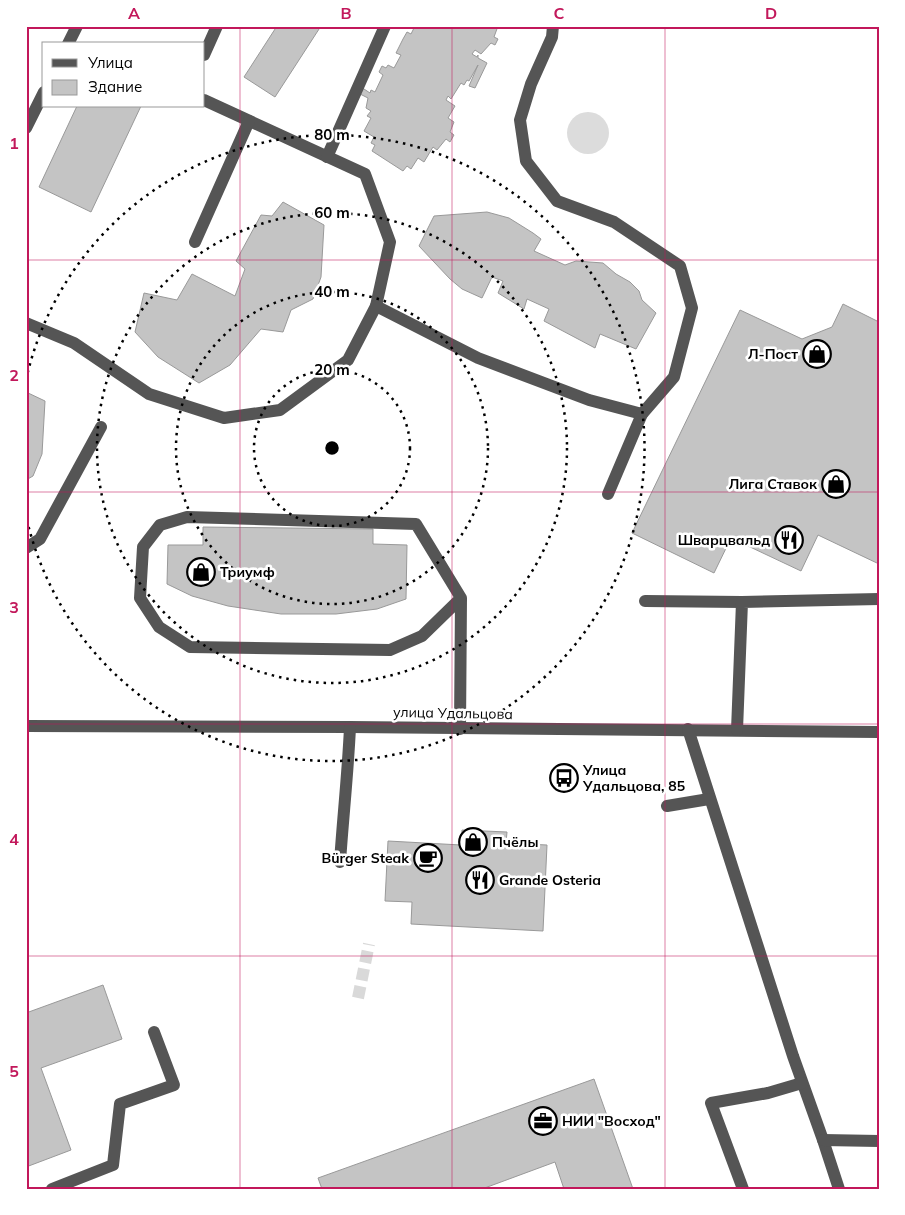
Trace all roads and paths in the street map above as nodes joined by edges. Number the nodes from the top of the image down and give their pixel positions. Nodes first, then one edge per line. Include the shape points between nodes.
1 (77, 26) edge
2 (217, 26) edge
3 (385, 26) edge
4 (553, 26) edge
5 (69, 42) edge
6 (205, 53) edge
7 (42, 96) edge
8 (205, 100) edge
9 (249, 121) junction
10 (26, 128) edge
11 (327, 157) junction
12 (195, 242) dead end
13 (376, 306) junction
14 (26, 323) edge
15 (642, 414) junction
16 (101, 427) dead end
17 (608, 494) dead end
18 (26, 548) edge
19 (461, 598) junction
20 (879, 599) edge
21 (645, 601) dead end
22 (742, 602) junction
23 (26, 726) edge
24 (350, 727) junction
25 (460, 729) junction
26 (688, 730) junction
27 (737, 730) junction
28 (879, 732) edge
29 (709, 799) junction
30 (667, 806) dead end
31 (340, 862) dead end
32 (154, 1032) dead end
33 (802, 1084) junction
34 (823, 1140) junction
35 (879, 1141) edge
36 (84, 1183) edge
37 (52, 1189) edge
38 (743, 1189) edge
39 (839, 1189) edge

1 - 5 street
2 - 6 street
3 - 11 street
4 - 15 street via 552,37 531,84 520,120 526,160 557,201 614,222 680,266 692,308 674,377
7 - 10 street
8 - 9 street
9 - 11 street
9 - 12 street
11 - 13 street via 365,174 390,242
13 - 14 street via 348,360 280,410 224,418 148,394 74,343
13 - 15 street via 478,358 590,400
15 - 17 street
16 - 18 street via 40,539
19 - 19 street via 416,524 187,517 160,525 143,546 140,598 159,627 190,646 390,650 422,636
19 - 25 street
20 - 22 street
21 - 22 street
22 - 27 street
23 - 24 street, улица Удальцова
24 - 25 street, улица Удальцова
24 - 31 street
25 - 26 street, улица Удальцова
26 - 27 street, улица Удальцова
26 - 29 street
27 - 28 street, улица Удальцова
29 - 30 street
29 - 33 street
32 - 36 street via 174,1085 120,1104 113,1165
33 - 34 street
33 - 38 street via 711,1103
34 - 35 street
34 - 39 street
36 - 37 street

